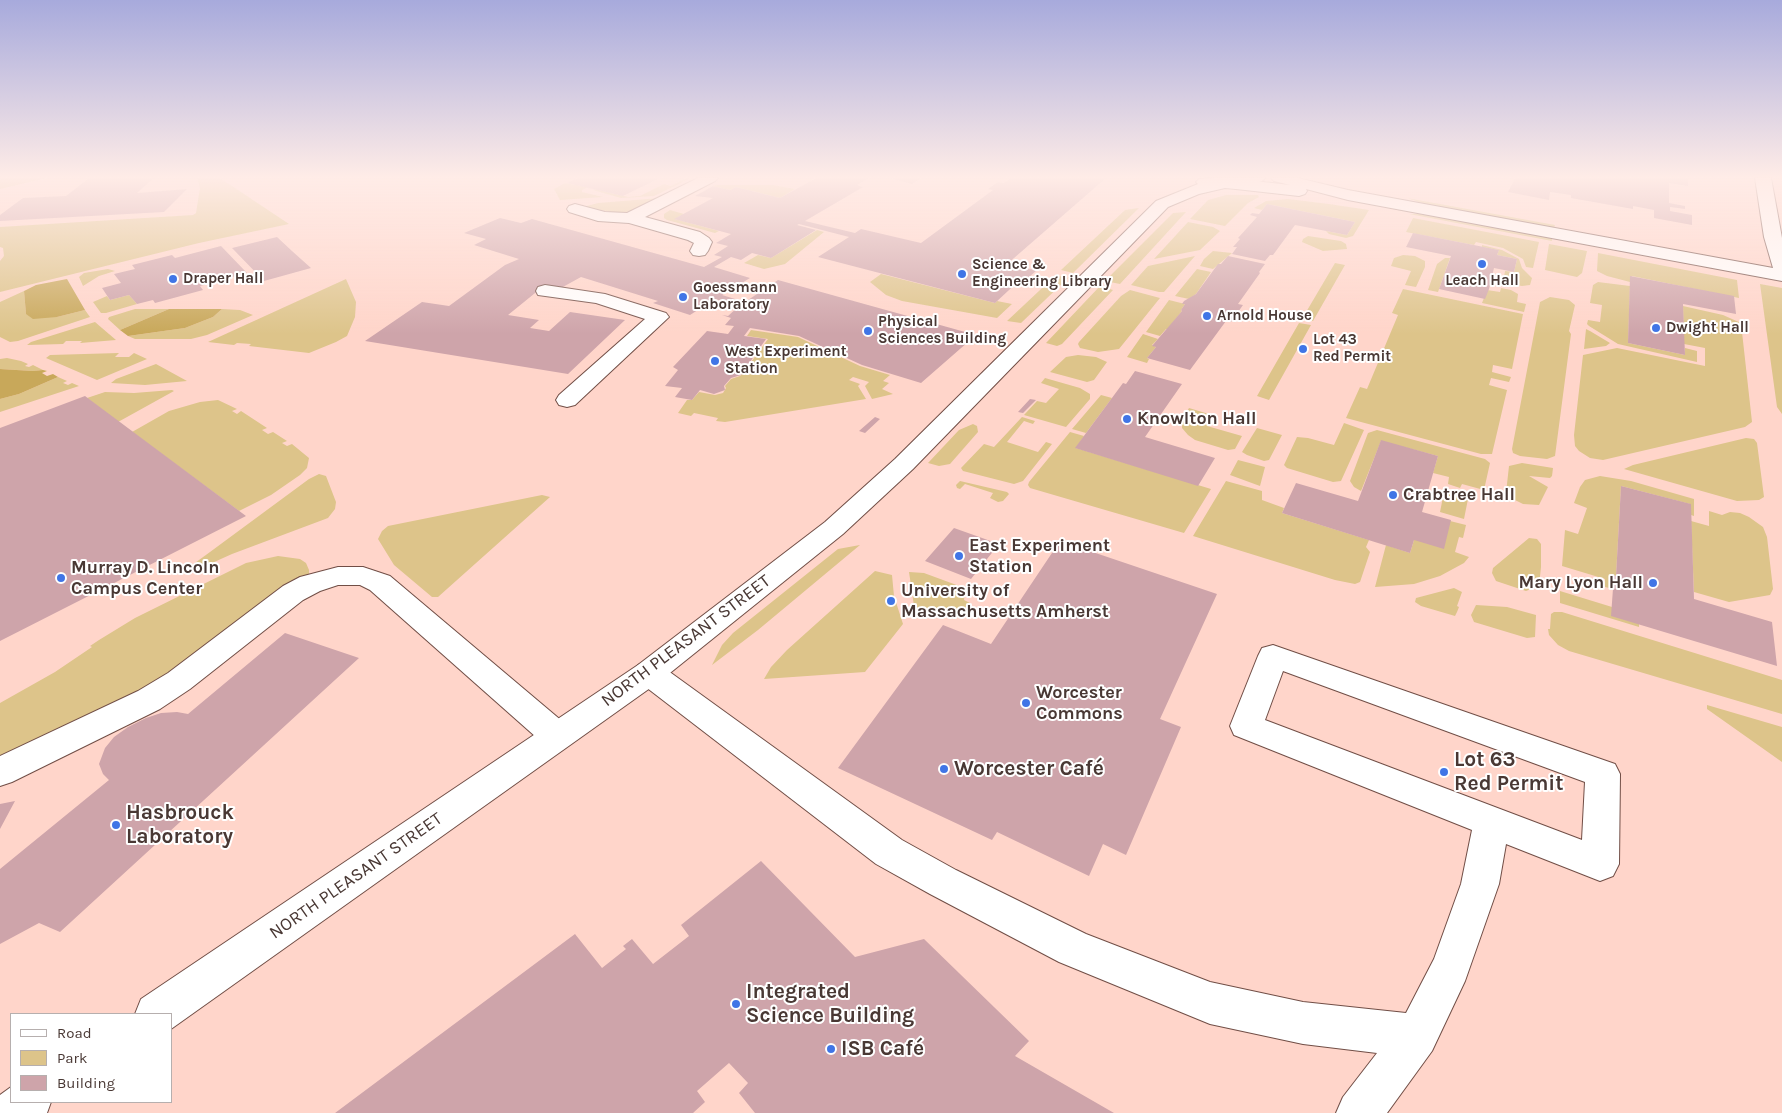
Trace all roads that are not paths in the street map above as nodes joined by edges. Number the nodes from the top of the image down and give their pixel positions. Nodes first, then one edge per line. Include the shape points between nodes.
1 (672, 230) edge
2 (1131, 230) edge
3 (1535, 230) edge
4 (1772, 230) edge
5 (699, 250) dead end
6 (1782, 269) edge
7 (1782, 276) edge
8 (545, 291) dead end
9 (567, 400) dead end
10 (649, 673) junction
11 (556, 736) junction
12 (0, 772) edge
13 (1492, 822) junction
14 (157, 1013) edge
15 (1417, 1036) junction
16 (28, 1103) edge
17 (13, 1113) edge
18 (1359, 1113) edge

1 - 5 main road via 703,242
2 - 10 main road, NORTH PLEASANT STREET via 908,460 834,528
3 - 7 main road
4 - 6 main road
8 - 9 main road via 598,298 659,317
10 - 11 main road, NORTH PLEASANT STREET
10 - 15 main road via 890,852 1074,948 1210,1003 1303,1023
11 - 12 main road via 380,583 363,576 338,576 293,592 179,681 149,700
11 - 14 main road, NORTH PLEASANT STREET
13 - 13 main road via 1600,864 1603,774 1273,656 1246,726
13 - 15 main road via 1480,884 1450,967
15 - 18 main road
16 - 17 main road

